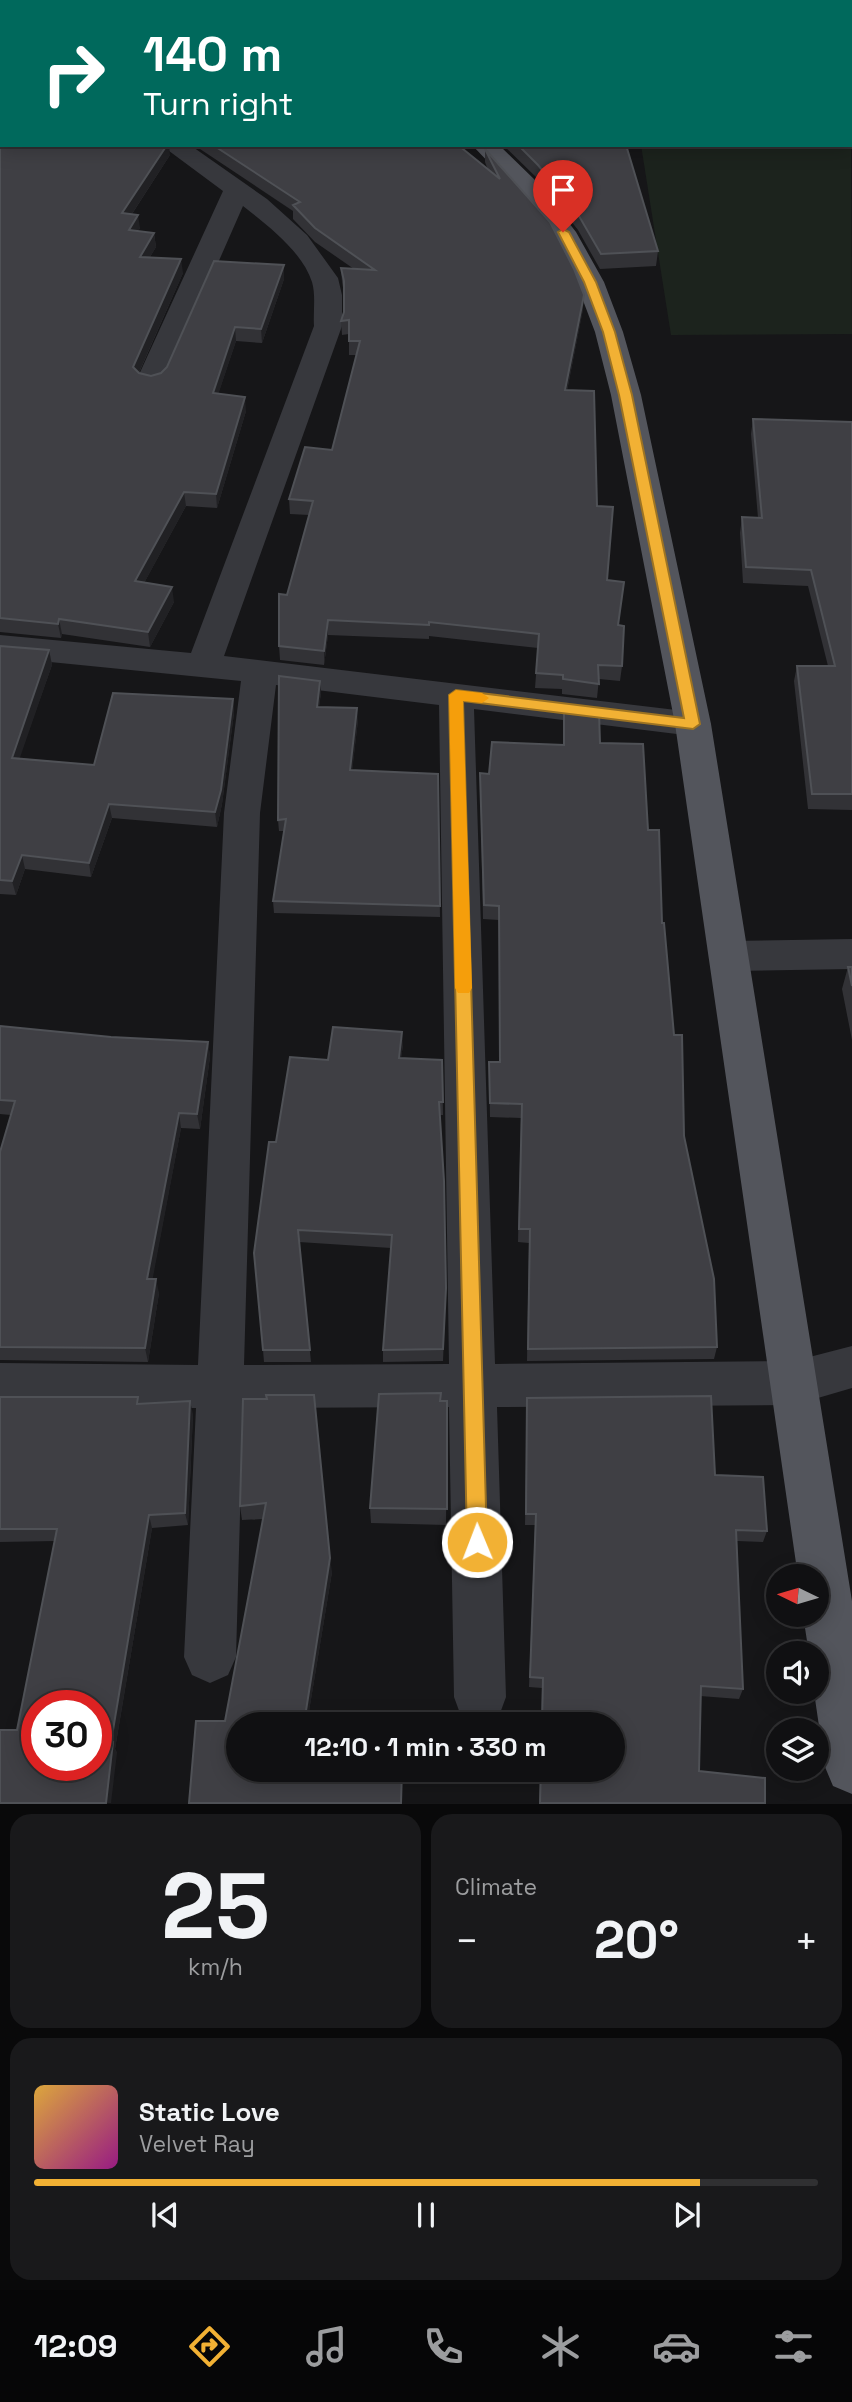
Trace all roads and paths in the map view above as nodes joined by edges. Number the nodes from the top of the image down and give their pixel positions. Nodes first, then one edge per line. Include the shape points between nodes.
1 (176, 147) edge
2 (486, 147) edge
3 (237, 189) junction
4 (152, 379) edge
5 (0, 646) edge
6 (203, 666) junction
7 (260, 671) junction
8 (456, 695) junction
9 (693, 724) junction
10 (852, 954) edge
11 (729, 956) junction
12 (852, 1367) edge
13 (794, 1383) junction
14 (0, 1385) edge
15 (221, 1387) junction
16 (474, 1387) junction
17 (210, 1657) dead end
18 (480, 1697) dead end
19 (852, 1767) edge

1 - 3 street
2 - 9 main road via 527,187 563,232 590,282 609,332
3 - 4 street
3 - 6 street via 308,250 326,281 328,326
5 - 6 street
6 - 7 street
7 - 8 street
7 - 15 street via 242,813
8 - 9 street
8 - 16 street
9 - 11 main road
10 - 11 street
11 - 13 main road
12 - 13 street
13 - 16 street
13 - 19 main road
14 - 15 street
15 - 16 street
15 - 17 street
16 - 18 street

